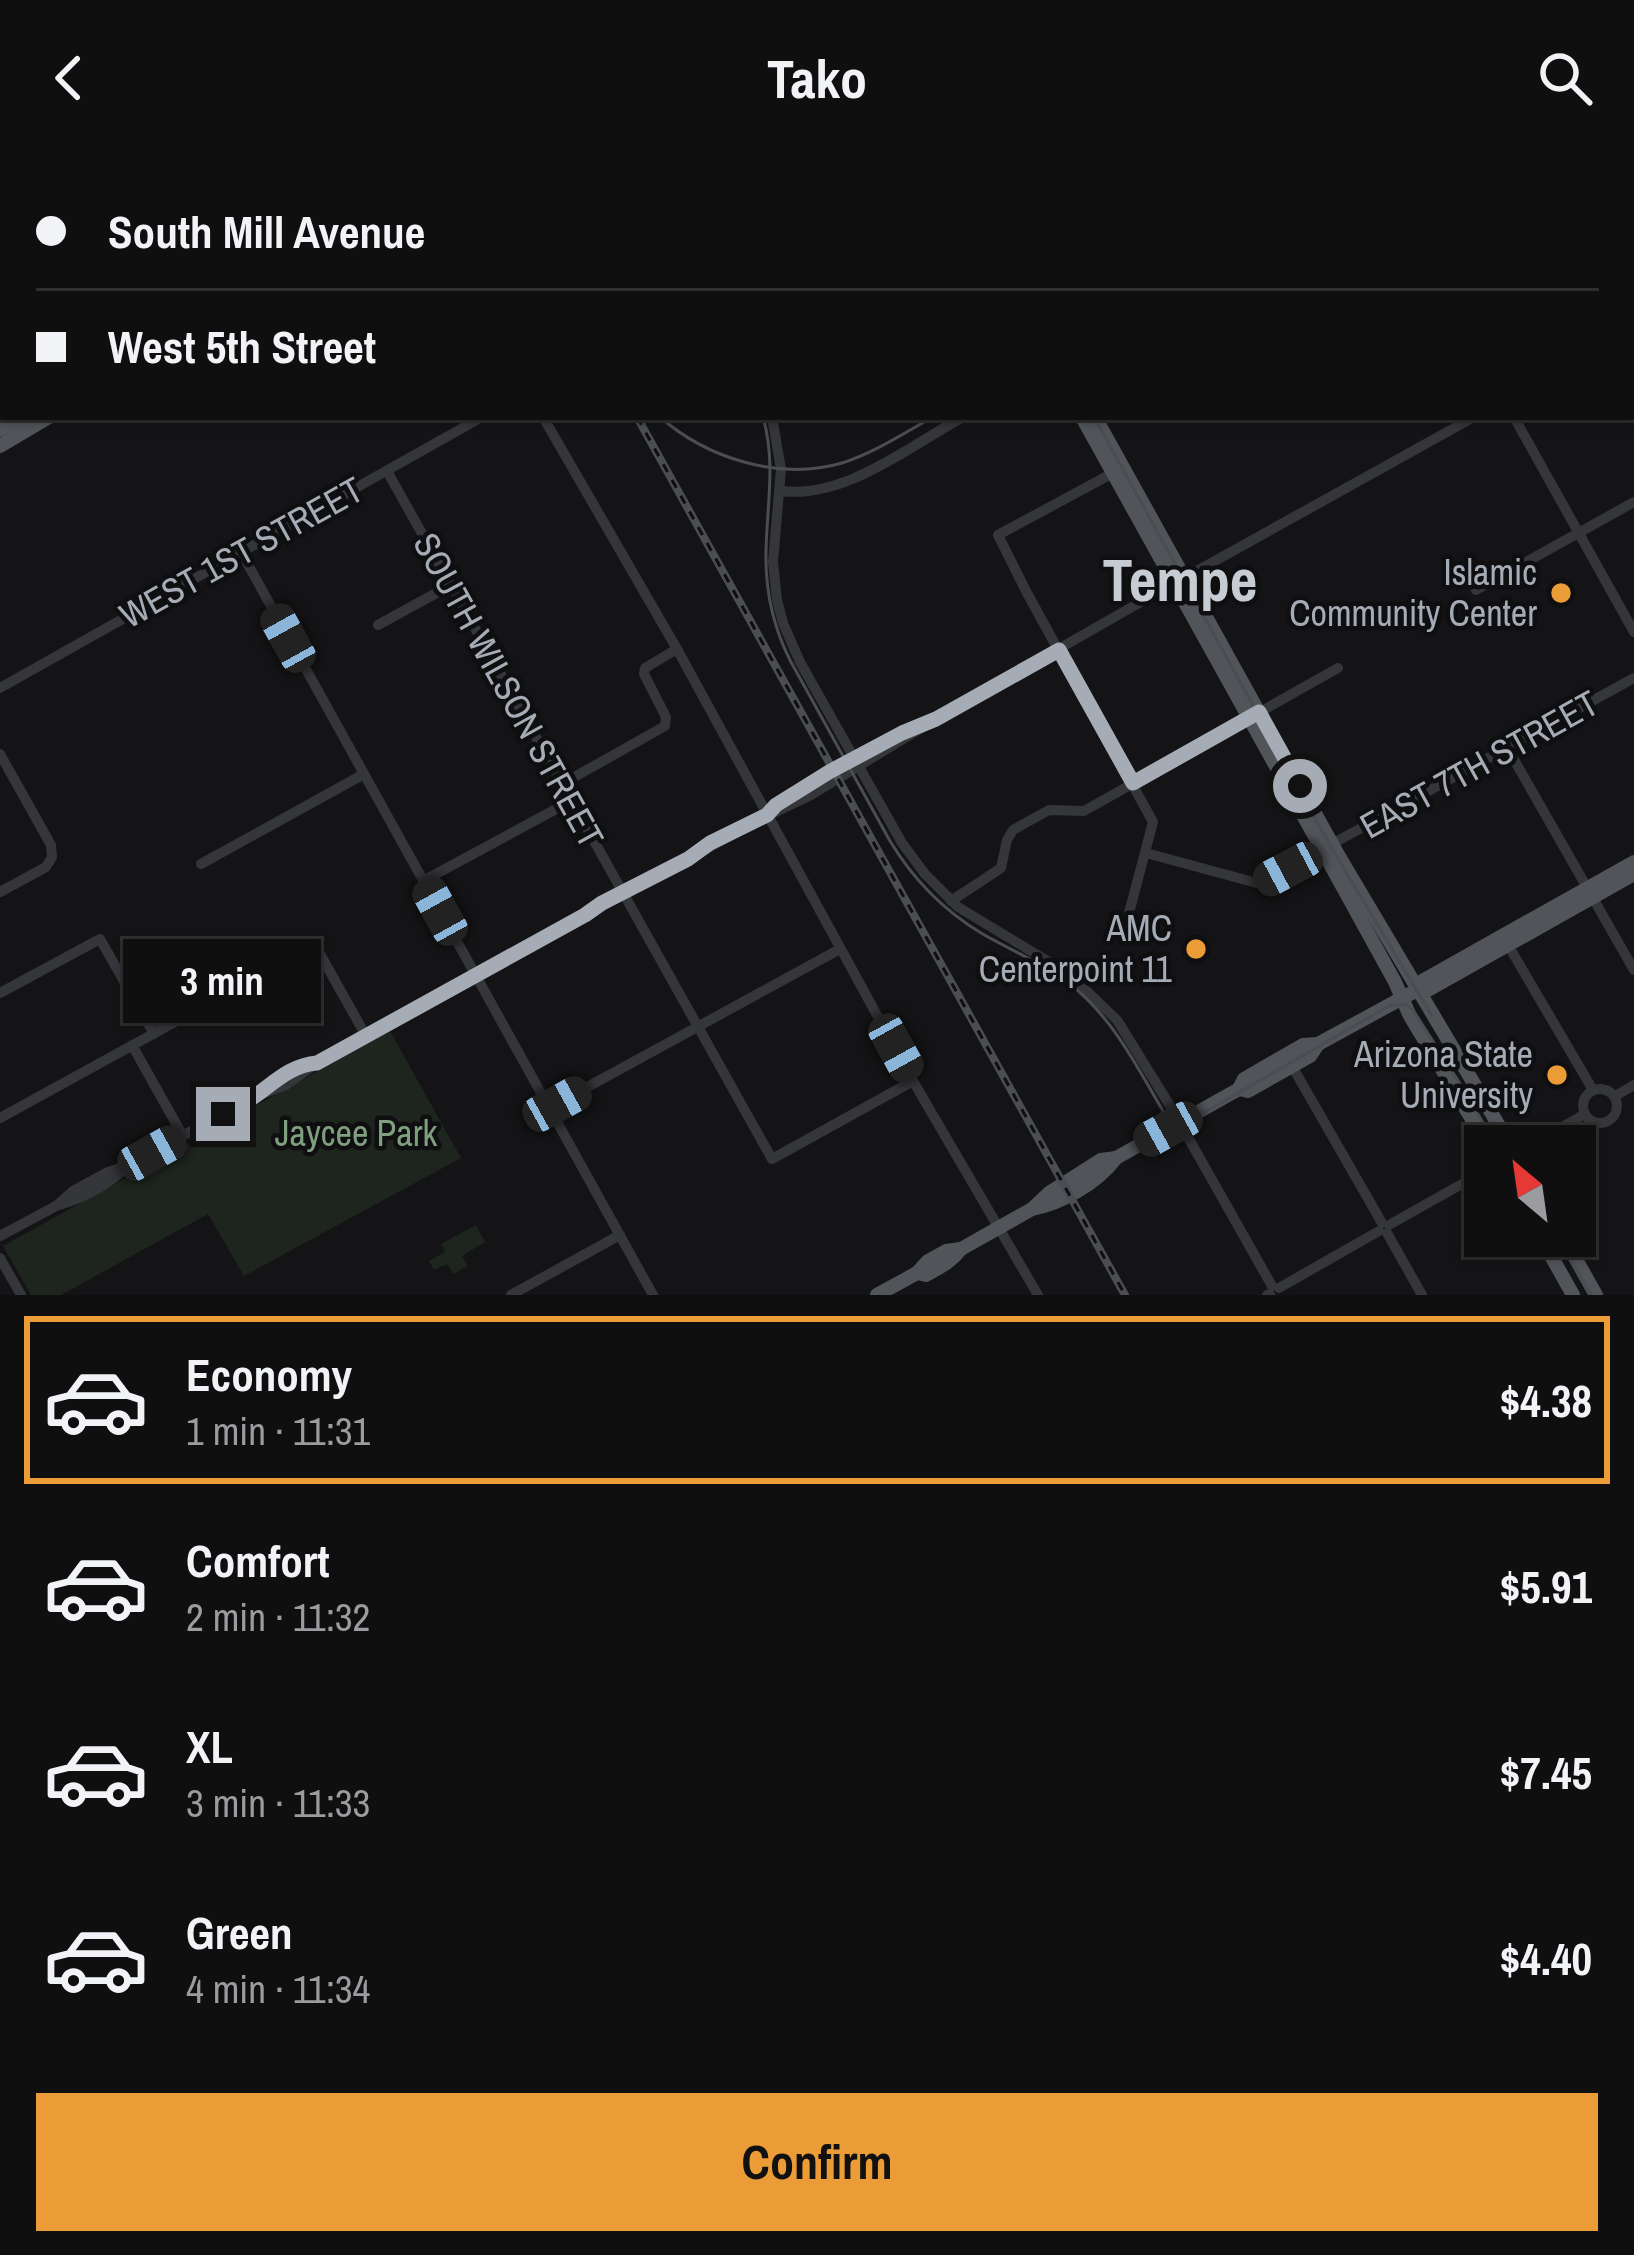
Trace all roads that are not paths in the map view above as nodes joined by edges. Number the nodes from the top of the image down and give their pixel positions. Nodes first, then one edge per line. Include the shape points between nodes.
1 (44, 420) edge
2 (477, 420) edge
3 (544, 420) edge
4 (773, 420) edge
5 (957, 420) edge
6 (1084, 420) edge
7 (1097, 420) edge
8 (1469, 420) edge
9 (1516, 420) edge
10 (0, 446) edge
11 (387, 470) junction
12 (1113, 473) junction
13 (1136, 490) junction
14 (781, 491) junction
15 (1634, 502) edge
16 (1579, 533) junction
17 (241, 552) junction
18 (1179, 581) junction
19 (451, 585) junction
20 (1476, 590) dead end
21 (378, 625) dead end
22 (1634, 632) edge
23 (677, 649) junction
24 (1059, 650) junction
25 (1338, 668) dead end
26 (1634, 678) edge
27 (0, 688) edge
28 (1254, 715) junction
29 (1508, 749) junction
30 (0, 754) edge
31 (858, 762) junction
32 (364, 774) junction
33 (1133, 783) junction
34 (562, 784) junction
35 (571, 801) junction
36 (767, 815) junction
37 (1328, 849) junction
38 (1146, 853) junction
39 (1634, 862) edge
40 (201, 864) dead end
41 (1634, 874) edge
42 (423, 881) junction
43 (0, 892) edge
44 (1590, 893) junction
45 (622, 895) junction
46 (951, 901) junction
47 (1129, 913) dead end
48 (1508, 945) junction
49 (840, 949) junction
50 (1634, 970) edge
51 (476, 975) junction
52 (1417, 990) junction
53 (0, 993) edge
54 (1402, 998) junction
55 (696, 1027) junction
56 (154, 1034) junction
57 (366, 1036) junction
58 (1318, 1044) junction
59 (132, 1045) junction
60 (1292, 1066) junction
61 (914, 1081) junction
62 (1634, 1085) edge
63 (1239, 1089) junction
64 (1593, 1090) junction
65 (1615, 1096) junction
66 (549, 1108) junction
67 (1586, 1114) junction
68 (0, 1118) edge
69 (1179, 1123) junction
70 (1475, 1125) edge
71 (1498, 1125) edge
72 (1566, 1125) edge
73 (183, 1136) junction
74 (1464, 1183) edge
75 (999, 1228) junction
76 (1384, 1228) junction
77 (620, 1235) junction
78 (0, 1237) edge
79 (1552, 1257) edge
80 (1575, 1257) edge
81 (0, 1258) edge
82 (1273, 1292) edge
83 (21, 1295) edge
84 (511, 1295) edge
85 (653, 1295) edge
86 (877, 1295) edge
87 (1038, 1295) edge
88 (1421, 1295) edge
89 (1573, 1295) edge
90 (1596, 1295) edge

1 - 10 main road
2 - 11 street, WEST 1ST STREET
3 - 23 street
4 - 14 street
5 - 14 street via 843,484
6 - 12 main road
7 - 13 main road
8 - 18 street
9 - 16 street
11 - 17 street, WEST 1ST STREET
11 - 19 street, SOUTH WILSON STREET
12 - 13 main road
12 - 18 main road
12 - 24 street via 998,535
13 - 18 main road
14 - 31 street via 773,562 783,623
15 - 16 street
16 - 20 street
16 - 22 street
17 - 27 street, WEST 1ST STREET
17 - 32 street
18 - 24 street
18 - 28 main road
19 - 21 street
19 - 34 street, SOUTH WILSON STREET
23 - 34 street via 644,668 665,726
23 - 36 street
24 - 31 street
24 - 33 street
25 - 28 street
26 - 29 street, EAST 7TH STREET
28 - 33 street
28 - 37 main road
29 - 37 street, EAST 7TH STREET
29 - 44 street
30 - 43 street via 52,857
31 - 36 street
31 - 46 street via 913,861
32 - 40 street
32 - 42 street
33 - 38 street via 1153,822
33 - 46 street via 1084,811 1048,810 1013,830 1001,868
34 - 35 street, SOUTH WILSON STREET
35 - 42 street
35 - 45 street, SOUTH WILSON STREET
36 - 45 street
36 - 49 street
37 - 38 street, EAST 7TH STREET via 1257,883
37 - 52 main road
37 - 54 main road
38 - 47 street
39 - 44 main road
41 - 44 main road
42 - 51 street
44 - 48 main road
44 - 50 street
44 - 52 main road
45 - 51 street
45 - 55 street, SOUTH WILSON STREET
46 - 69 street via 1092,993 1130,1038
48 - 52 main road
48 - 64 street
49 - 55 street
49 - 61 street
51 - 57 street
51 - 66 street
52 - 54 main road
52 - 71 main road
53 - 56 street via 100,938
54 - 58 main road
54 - 70 main road
55 - 61 street, SOUTH WILSON STREET via 772,1160
55 - 66 street
56 - 57 street via 315,945
56 - 59 street
57 - 73 street
58 - 60 main road
58 - 63 main road via 1303,1045
59 - 68 street
59 - 73 street
60 - 63 main road
60 - 76 street
61 - 75 street
62 - 65 street
63 - 69 main road
64 - 65 street
64 - 67 street
65 - 67 street via 1609,1120
66 - 77 street
67 - 72 street
69 - 75 main road via 1053,1205
69 - 82 street
73 - 78 street
74 - 76 street
75 - 86 main road
75 - 87 street
76 - 82 street
76 - 88 street
77 - 84 street
77 - 85 street
79 - 89 main road
80 - 90 main road
81 - 83 street

